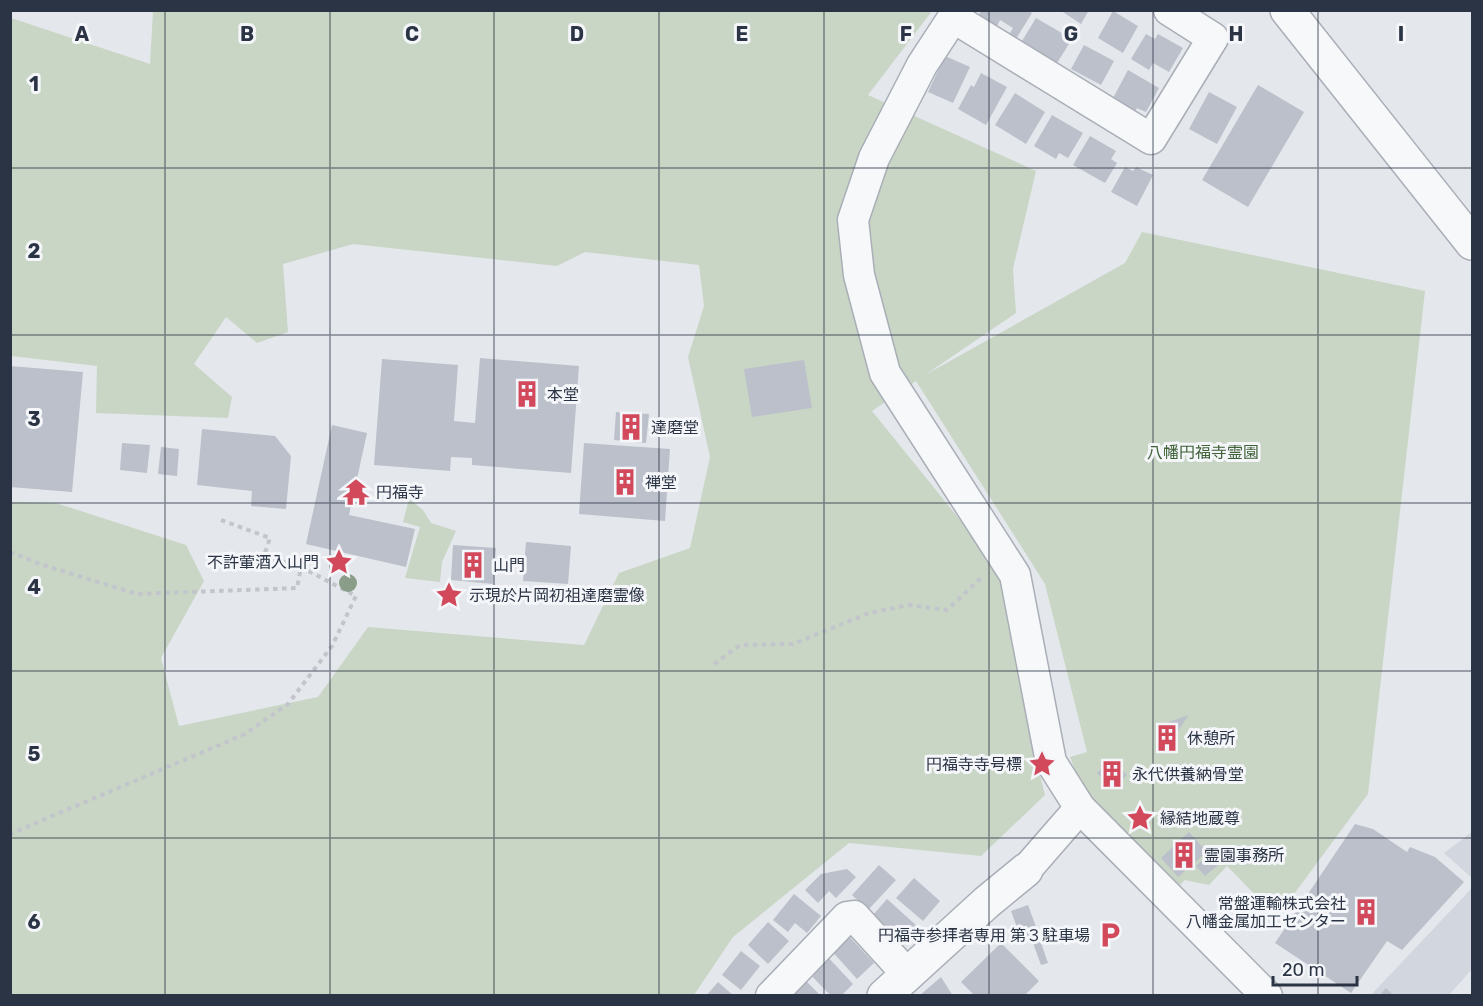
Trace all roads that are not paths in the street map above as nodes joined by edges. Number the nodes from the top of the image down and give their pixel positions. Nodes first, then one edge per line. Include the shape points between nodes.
1 (1169, 10) edge
2 (1287, 10) edge
3 (956, 14) edge
4 (1473, 243) edge
5 (1080, 808) junction
6 (1026, 870) joint
7 (908, 975) junction
8 (771, 996) edge
9 (884, 996) edge
10 (1267, 996) edge

1 - 3 street via 1213,38 1151,139
2 - 4 street
3 - 5 street via 922,65 874,158 853,220 859,275 885,373 1015,575 1052,762
5 - 6 street
5 - 10 street
6 - 7 street
7 - 8 street via 854,916 847,917
7 - 9 street

